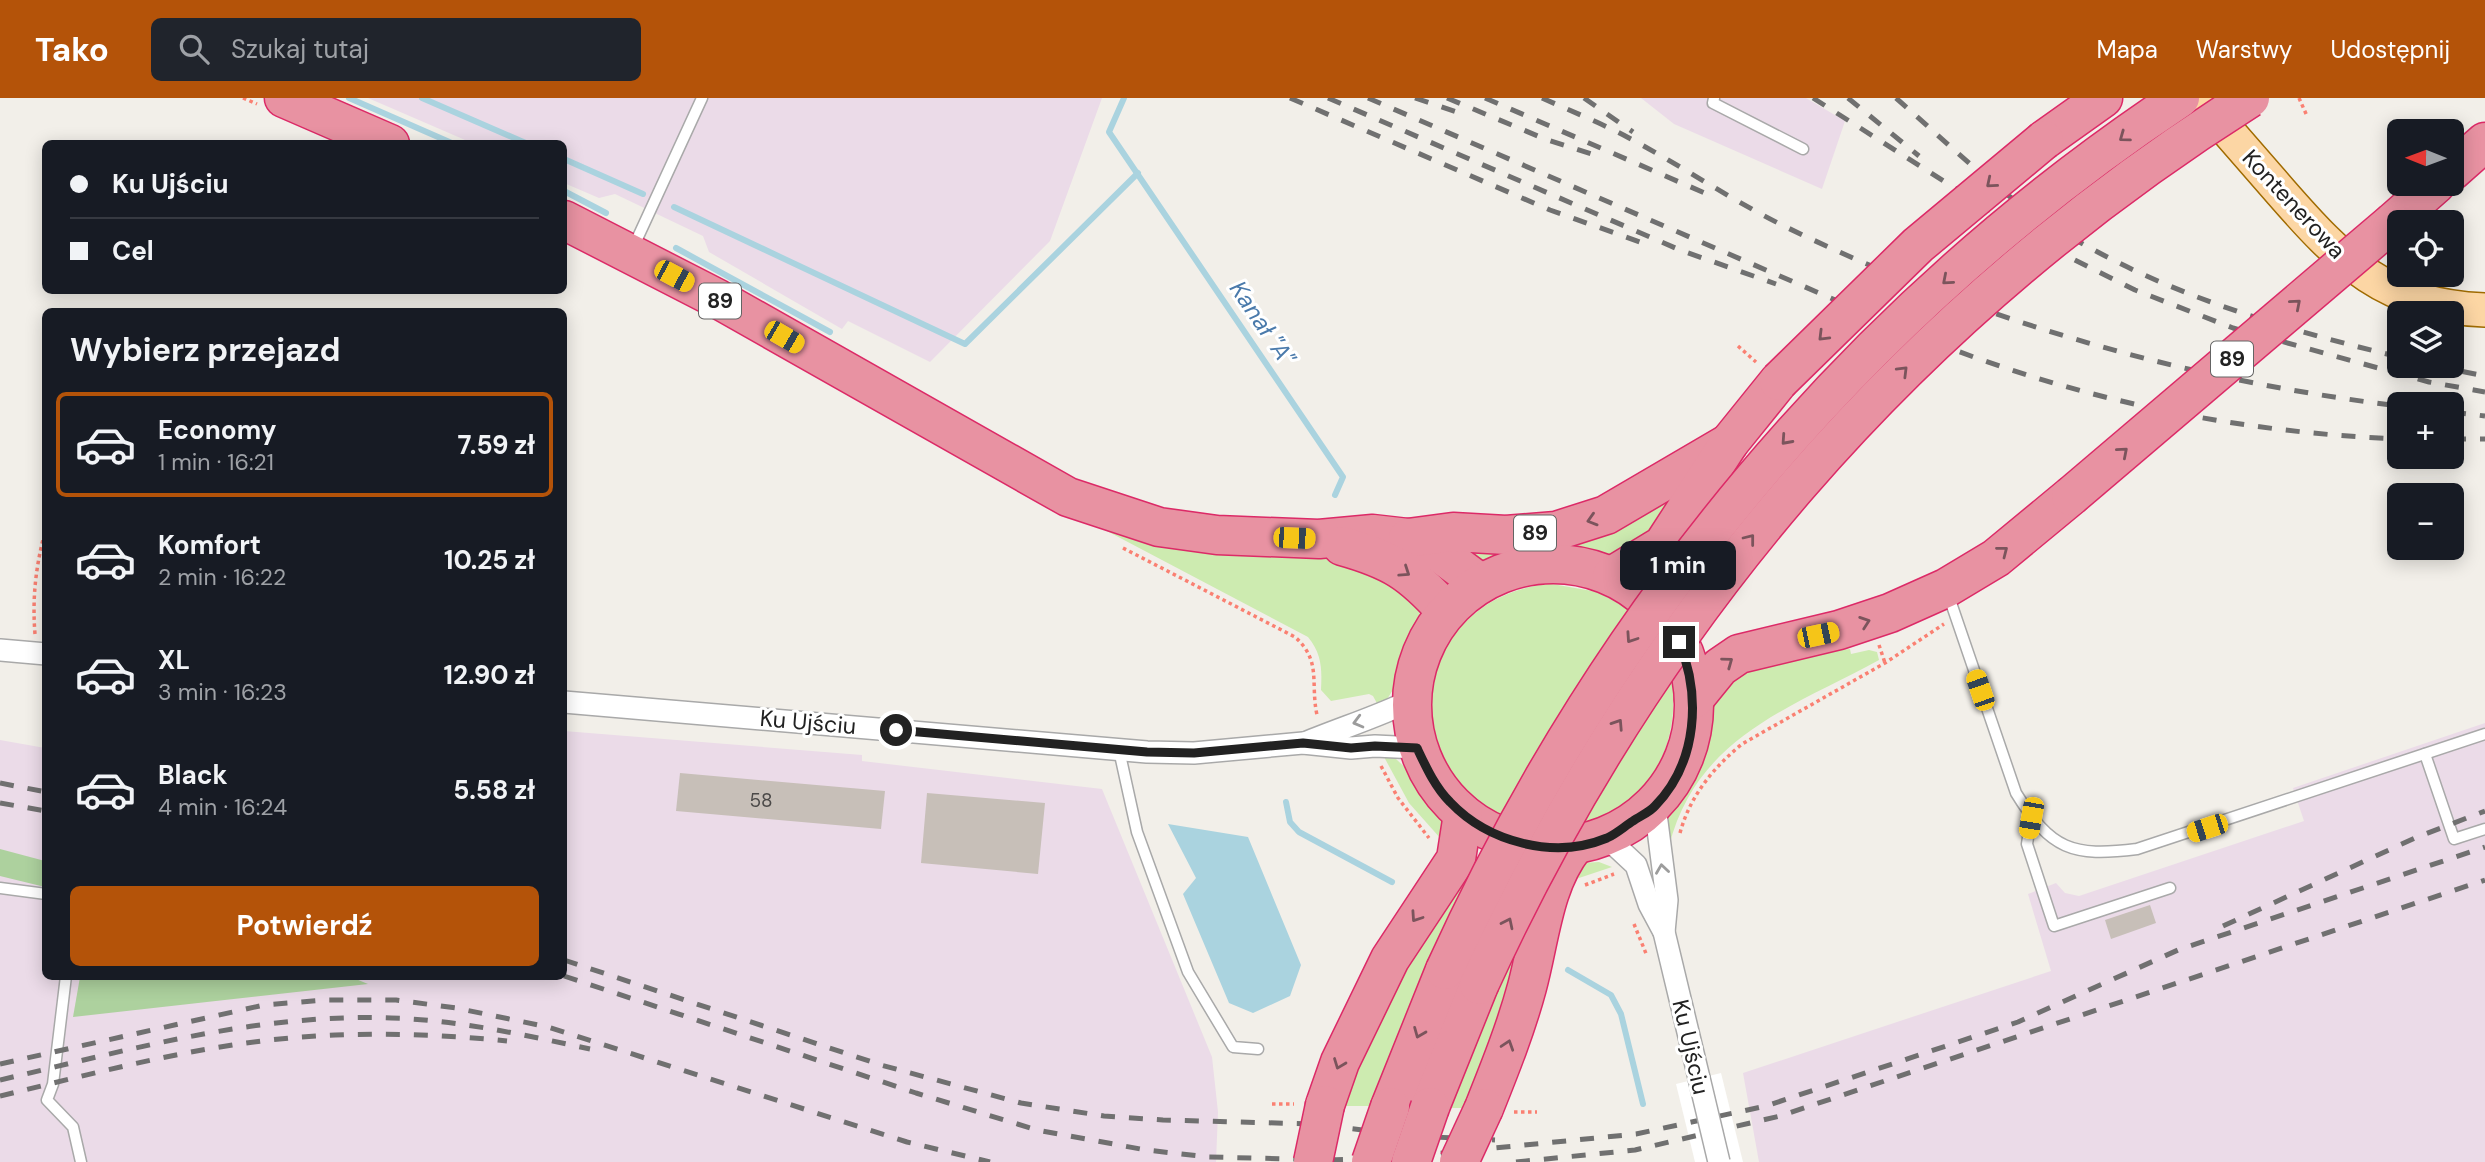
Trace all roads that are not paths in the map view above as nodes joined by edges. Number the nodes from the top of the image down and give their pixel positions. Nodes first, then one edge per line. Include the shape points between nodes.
1 (284, 98) edge
2 (702, 98) edge
3 (1714, 98) edge
4 (2103, 98) edge
5 (2180, 98) edge
6 (2199, 98) edge
7 (2250, 98) edge
8 (381, 140) edge
9 (2485, 142) edge
10 (1803, 149) dead end
11 (2464, 160) edge
12 (2422, 196) edge
13 (567, 221) edge
14 (631, 252) junction
15 (2485, 310) edge
16 (1729, 443) junction
17 (1408, 538) junction
18 (1319, 540) junction
19 (1612, 576) junction
20 (1480, 583) junction
21 (1946, 588) junction
22 (1446, 611) junction
23 (0, 650) edge
24 (41, 654) edge
25 (1694, 699) junction
26 (1412, 700) junction
27 (567, 702) edge
28 (2485, 734) edge
29 (1303, 743) junction
30 (1417, 748) junction
31 (1119, 750) junction
32 (2425, 754) junction
33 (1655, 806) junction
34 (1464, 814) junction
35 (2031, 818) junction
36 (2485, 829) edge
37 (1600, 852) junction
38 (0, 888) edge
39 (2169, 888) dead end
40 (42, 893) edge
41 (1664, 932) junction
42 (66, 980) edge
43 (1258, 1049) dead end
44 (81, 1162) edge
45 (1313, 1162) edge
46 (1371, 1162) edge
47 (1411, 1162) edge
48 (1459, 1162) edge
49 (1718, 1162) edge

1 - 8 highway
2 - 14 lane
3 - 10 lane via 1713,103
4 -> 16 highway, 89, bridge via 2000,175 1772,376
5 -> 46 highway, bridge via 2022,214 1905,317 1751,480 1655,603 1588,701 1510,836 1445,970
6 - 15 main road, Kontenerowa via 2328,245 2357,271 2408,296
47 -> 7 highway, bridge via 1479,985 1543,853 1614,731 1690,618 1807,472 1919,355 2021,263 2164,154
9 - 11 highway
21 -> 12 highway, 89, bridge via 1996,558
13 - 14 highway, 89
14 - 18 highway, 89 via 1068,497 1159,527 1217,536
16 -> 17 highway, 89 via 1606,515 1569,527 1506,535 1453,532
16 - 19 highway via 1663,545
17 - 18 highway, 89 via 1373,534
17 - 20 highway via 1441,554
18 -> 22 highway, 89 via 1373,555 1407,571
19 - 20 highway via 1560,565 1530,567
19 - 25 highway via 1670,624 1687,660
20 - 22 highway
25 -> 21 highway, 89 via 1720,667 1739,654 1839,630
21 - 35 lane via 2004,765
22 - 26 highway via 1420,656
23 - 24 street
25 - 33 highway via 1682,761
26 -> 29 street, Ku Ujściu
26 - 30 highway
27 - 31 street, Ku Ujściu
28 - 32 lane
29 - 30 street, Ku Ujściu
29 - 31 street, Ku Ujściu via 1194,753
30 - 34 highway via 1439,789
31 - 43 lane via 1138,832 1188,972 1233,1047
32 - 35 lane via 2137,849 2099,854 2070,849 2050,838
32 - 36 lane via 2454,839
33 - 37 highway
41 -> 33 street, Ku Ujściu via 1667,900
34 - 37 highway via 1500,837
34 -> 45 highway, bridge via 1456,859 1390,959 1340,1062 1311,1105
35 - 39 lane via 2027,844 2054,926
37 - 41 street, Ku Ujściu via 1636,865
48 -> 37 highway, bridge via 1493,1110 1560,863
38 - 40 lane
41 - 49 street, Ku Ujściu, bridge
42 - 44 lane via 47,1100 73,1128

